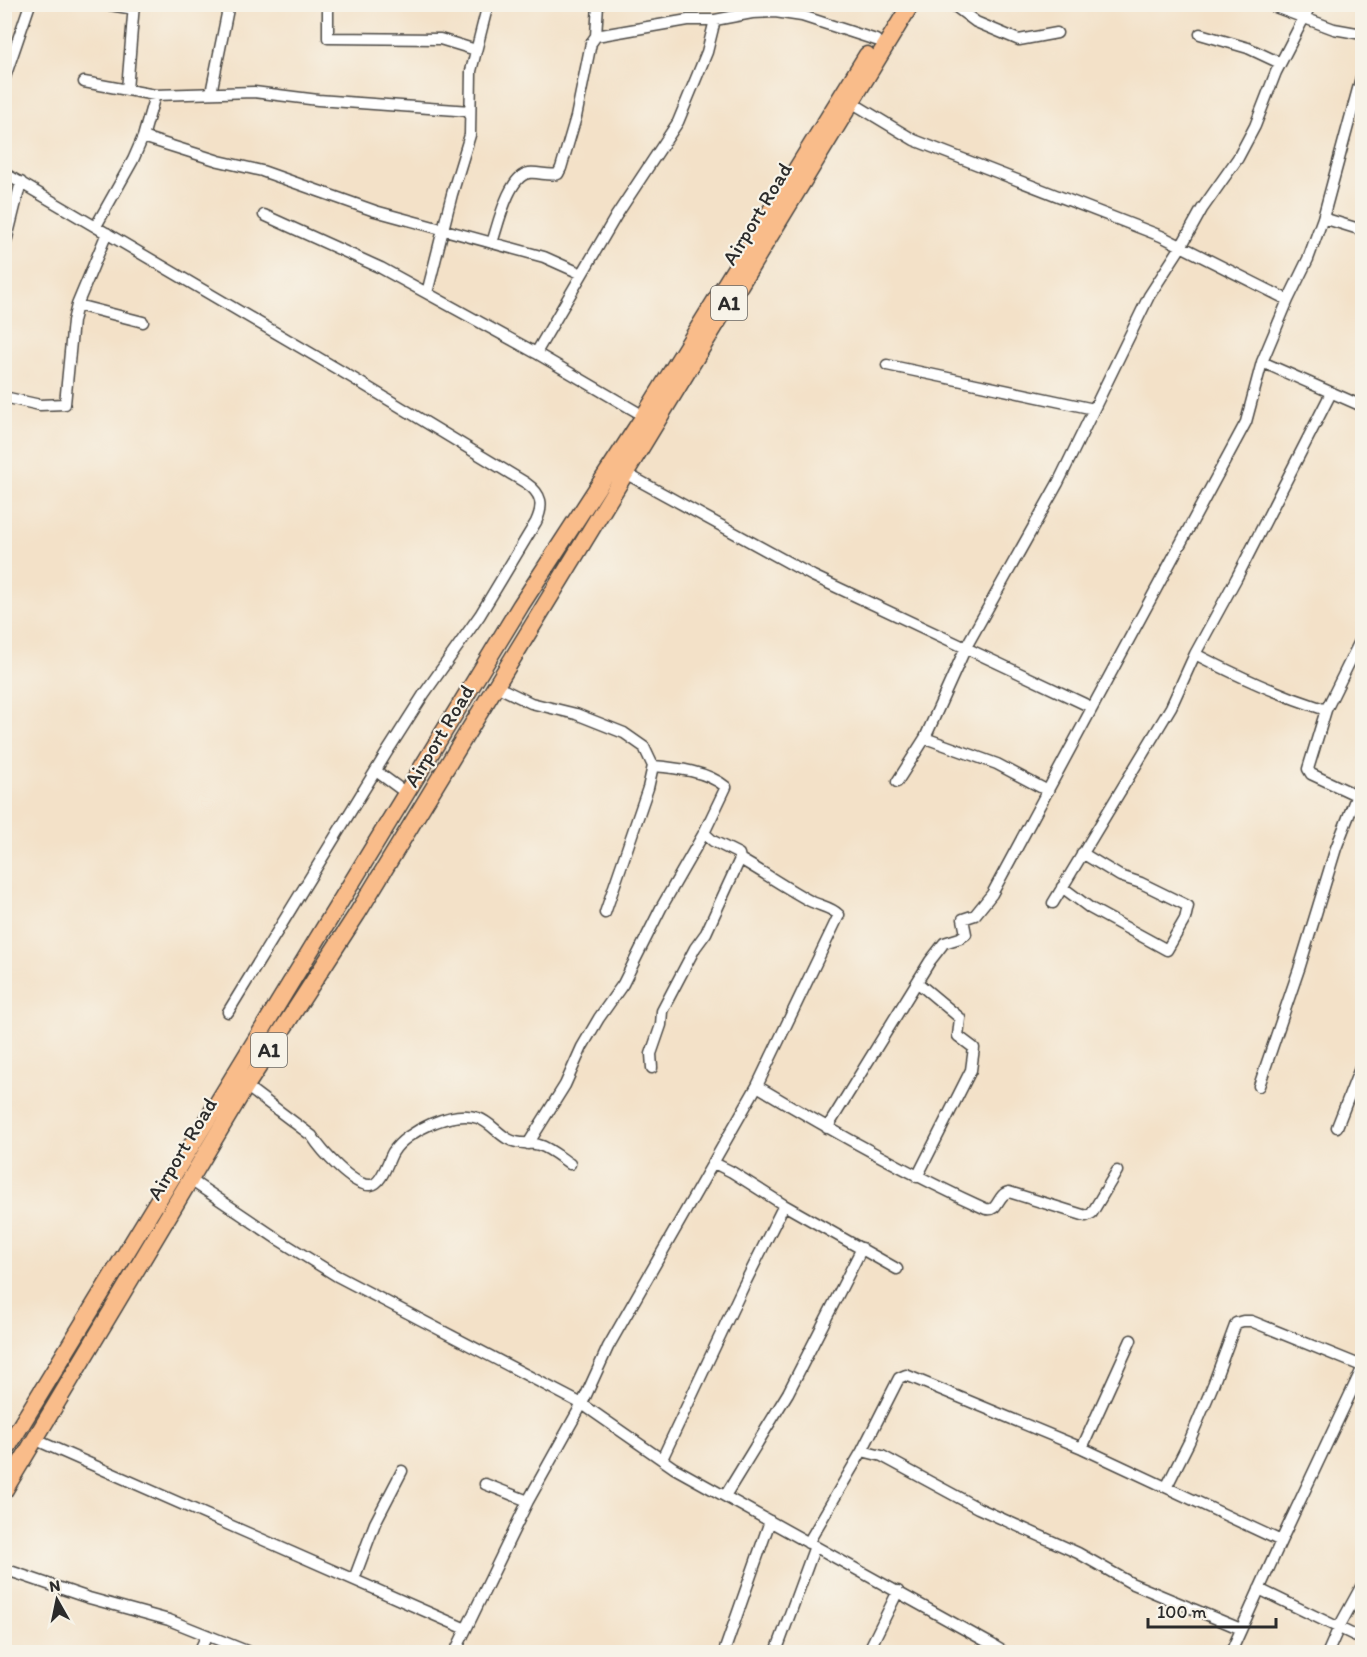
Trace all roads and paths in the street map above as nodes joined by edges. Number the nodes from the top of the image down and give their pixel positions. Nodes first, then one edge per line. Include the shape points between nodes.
1 (30, 4) edge
2 (104, 4) edge
3 (229, 4) edge
4 (328, 4) edge
5 (488, 4) edge
6 (598, 4) edge
7 (911, 4) edge
8 (952, 4) edge
9 (1267, 4) edge
10 (1311, 4) edge
11 (898, 5) edge
12 (134, 7) edge
13 (1305, 17) junction
14 (714, 20) junction
15 (1057, 33) dead end
16 (1200, 34) dead end
17 (1362, 34) edge
18 (596, 36) junction
19 (876, 40) junction
20 (476, 50) junction
21 (1280, 63) junction
22 (1362, 74) edge
23 (4, 80) edge
24 (84, 82) dead end
25 (127, 90) junction
26 (211, 93) junction
27 (155, 95) junction
28 (846, 100) junction
29 (471, 111) junction
30 (143, 137) junction
31 (4, 173) edge
32 (21, 182) junction
33 (264, 215) dead end
34 (1323, 218) junction
35 (96, 226) junction
36 (443, 230) junction
37 (1362, 230) edge
38 (107, 233) junction
39 (492, 243) junction
40 (1182, 245) junction
41 (4, 250) edge
42 (582, 274) junction
43 (427, 293) junction
44 (1288, 300) junction
45 (77, 305) junction
46 (143, 322) dead end
47 (536, 353) junction
48 (1262, 362) junction
49 (887, 365) dead end
50 (1331, 393) junction
51 (4, 397) edge
52 (1362, 406) edge
53 (1094, 409) junction
54 (644, 416) junction
55 (625, 473) junction
56 (1362, 637) edge
57 (966, 647) junction
58 (1195, 654) junction
59 (496, 686) junction
60 (1091, 707) junction
61 (1326, 710) junction
62 (925, 738) junction
63 (653, 766) junction
64 (376, 771) junction
65 (897, 782) dead end
66 (1362, 782) edge
67 (1048, 791) junction
68 (406, 793) junction
69 (1356, 795) junction
70 (704, 833) junction
71 (1082, 853) junction
72 (740, 859) junction
73 (1062, 887) junction
74 (1053, 903) dead end
75 (605, 913) dead end
76 (918, 983) junction
77 (228, 1012) dead end
78 (1362, 1063) edge
79 (652, 1068) dead end
80 (246, 1086) junction
81 (757, 1086) junction
82 (1258, 1086) dead end
83 (1337, 1126) dead end
84 (827, 1128) junction
85 (528, 1144) junction
86 (714, 1163) junction
87 (570, 1164) dead end
88 (1117, 1171) dead end
89 (916, 1177) junction
90 (189, 1179) junction
91 (784, 1205) junction
92 (862, 1248) junction
93 (897, 1269) dead end
94 (1131, 1340) dead end
95 (1362, 1368) edge
96 (582, 1404) junction
97 (36, 1440) junction
98 (1082, 1448) junction
99 (862, 1451) junction
100 (4, 1453) edge
101 (662, 1459) junction
102 (402, 1471) dead end
103 (485, 1484) dead end
104 (1167, 1486) junction
105 (4, 1491) edge
106 (725, 1496) junction
107 (528, 1501) junction
108 (770, 1521) junction
109 (1281, 1541) junction
110 (812, 1545) junction
111 (4, 1569) edge
112 (354, 1579) junction
113 (1362, 1585) edge
114 (1259, 1589) junction
115 (898, 1591) junction
116 (1339, 1628) junction
117 (466, 1629) junction
118 (1241, 1629) junction
119 (207, 1635) junction
120 (1362, 1639) edge
121 (200, 1653) edge
122 (249, 1653) edge
123 (455, 1653) edge
124 (724, 1653) edge
125 (776, 1653) edge
126 (868, 1653) edge
127 (1004, 1653) edge
128 (1231, 1653) edge
129 (1328, 1653) edge

1 - 23 street
2 - 12 street
3 - 26 street
4 - 20 street via 328,38 440,39
5 - 20 street
6 - 18 street
7 - 28 highway, Airport Road / A1
8 - 15 street via 976,22 1018,40
9 - 13 street
10 - 13 street
11 - 19 highway, Airport Road / A1
12 - 25 street
13 - 17 street via 1334,29
13 - 21 street
14 - 18 street via 688,20
14 - 19 street via 775,12 802,16
14 - 42 street via 707,52 678,122
16 - 21 street via 1248,48
18 - 39 street via 558,174 528,172 518,177
19 - 28 highway, Airport Road / A1
20 - 29 street via 471,71
21 - 40 street via 1238,158 1202,208
22 - 34 street
24 - 25 street
25 - 27 street
26 - 27 street
26 - 29 street via 255,92
27 - 30 street
28 - 40 street via 914,140
28 - 54 highway, Airport Road / A1
28 - 55 highway, Airport Road / A1
29 - 36 street via 470,135
30 - 35 street
30 - 36 street
31 - 32 street
32 - 35 street
32 - 41 street
33 - 43 street
34 - 37 street
34 - 44 street
35 - 38 street
36 - 39 street
36 - 43 street
38 - 45 street
38 - 64 street via 526,483 540,496 541,512 536,522 480,615
39 - 42 street via 544,257
40 - 44 street
40 - 53 street via 1149,297
42 - 47 street
43 - 47 street
44 - 48 street
45 - 46 street
45 - 51 street via 72,321 65,404 40,405
47 - 54 street
48 - 50 street
48 - 60 street via 1246,422
49 - 53 street
50 - 52 street
50 - 58 street
53 - 57 street via 1058,483
54 - 68 highway, Airport Road / A1 via 521,605
55 - 57 street via 813,576
55 - 59 highway, Airport Road / A1
56 - 61 street
57 - 60 street
57 - 62 street
58 - 61 street via 1245,680
58 - 71 street via 1171,707
59 - 63 street via 531,703 576,714 624,733 644,747
59 - 80 highway, Airport Road / A1
60 - 67 street
61 - 69 street via 1308,769
62 - 65 street
62 - 67 street via 997,764
63 - 70 street via 693,772 726,787
63 - 75 street
64 - 68 street
64 - 77 street
66 - 69 street
67 - 76 street via 992,894 975,915 963,919 966,934 944,943
68 - 100 highway, Airport Road / A1
69 - 82 street
70 - 72 street via 739,854
70 - 85 street via 623,984 599,1018 565,1085
71 - 73 street
71 - 73 street via 1120,876 1188,906 1167,950 1090,908
72 - 79 street via 706,933 662,1011 651,1054
72 - 81 street via 839,915
73 - 74 street
76 - 84 street
76 - 89 street via 960,1018 958,1036 974,1048 971,1070
78 - 83 street
80 - 85 street via 312,1136 340,1169 364,1184 375,1183 402,1142 426,1125 447,1117 476,1117 508,1140
80 - 90 highway, Airport Road / A1
81 - 84 street
81 - 86 street
84 - 89 street
85 - 87 street via 539,1145
86 - 91 street
86 - 96 street via 608,1347
88 - 89 street via 1092,1213 1086,1216 1009,1192 990,1210
90 - 96 street via 337,1276
90 - 97 highway, Airport Road / A1
91 - 92 street
91 - 101 street
92 - 93 street
92 - 106 street via 788,1393
94 - 98 street
95 - 104 street via 1251,1322 1236,1323 1214,1385
95 - 109 street
96 - 101 street
96 - 107 street
97 - 105 highway, Airport Road / A1
97 - 112 street
98 - 99 street via 906,1375 899,1378
98 - 104 street
99 - 110 street
99 - 118 street via 882,1456 978,1508 1078,1552 1131,1583
101 - 106 street
102 - 112 street via 375,1523
103 - 107 street
104 - 109 street
106 - 108 street
107 - 117 street
108 - 110 street
108 - 124 street
109 - 114 street
110 - 115 street
110 - 125 street
111 - 119 street
112 - 117 street
113 - 116 street
114 - 116 street
114 - 118 street
115 - 126 street
115 - 127 street
116 - 120 street
116 - 129 street
117 - 123 street
118 - 128 street
119 - 121 street
119 - 122 street

